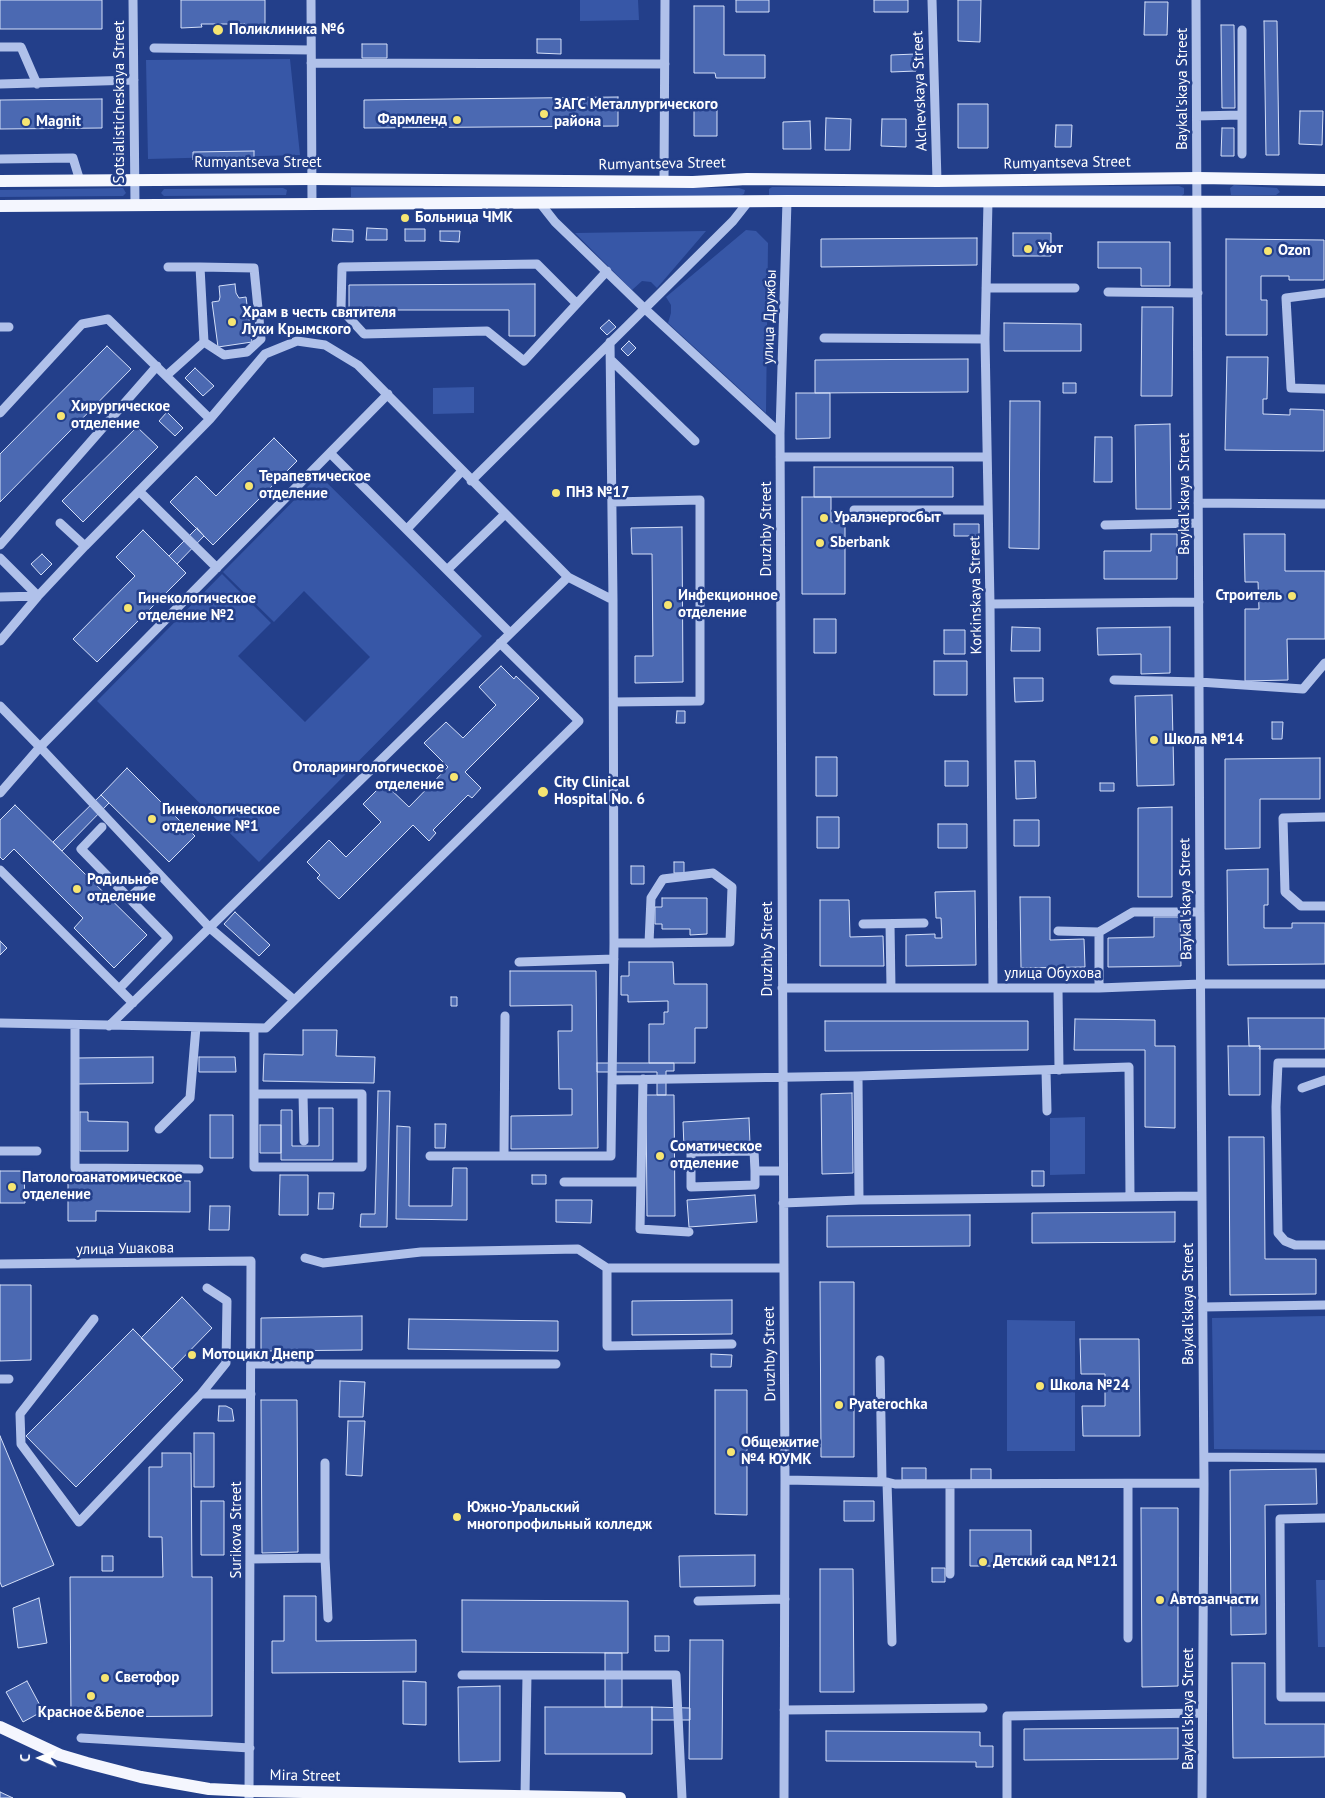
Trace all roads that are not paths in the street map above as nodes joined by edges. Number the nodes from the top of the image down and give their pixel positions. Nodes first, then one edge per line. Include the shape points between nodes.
1 (134, 0) edge
2 (311, 0) edge
3 (664, 0) edge
4 (932, 0) edge
5 (1196, 0) edge
6 (1242, 30) dead end
7 (0, 47) edge
8 (154, 48) dead end
9 (311, 50) junction
10 (311, 63) junction
11 (665, 64) junction
12 (134, 80) junction
13 (0, 84) edge
14 (38, 84) junction
15 (1242, 115) junction
16 (1197, 116) junction
17 (1242, 154) dead end
18 (0, 159) edge
19 (1198, 178) junction
20 (312, 179) junction
21 (756, 179) junction
22 (135, 180) junction
23 (937, 180) junction
24 (1325, 180) edge
25 (0, 181) edge
26 (80, 181) junction
27 (664, 182) junction
28 (787, 201) junction
29 (988, 201) junction
30 (751, 202) junction
31 (1198, 202) junction
32 (1325, 202) edge
33 (312, 203) junction
34 (540, 203) junction
35 (135, 204) junction
36 (0, 206) edge
37 (168, 267) dead end
38 (200, 267) junction
39 (607, 271) junction
40 (986, 288) junction
41 (1075, 288) dead end
42 (1108, 292) dead end
43 (1198, 293) junction
44 (1325, 293) edge
45 (576, 303) junction
46 (644, 308) junction
47 (824, 338) dead end
48 (985, 338) junction
49 (204, 342) junction
50 (610, 342) junction
51 (610, 360) junction
52 (157, 366) junction
53 (166, 376) junction
54 (1325, 389) edge
55 (388, 394) junction
56 (0, 414) edge
57 (210, 420) junction
58 (780, 434) junction
59 (696, 441) dead end
60 (330, 453) junction
61 (780, 457) junction
62 (987, 457) junction
63 (462, 471) junction
64 (471, 481) junction
65 (139, 491) junction
66 (612, 502) junction
67 (1198, 503) junction
68 (1325, 504) edge
69 (854, 510) dead end
70 (988, 510) junction
71 (505, 514) junction
72 (60, 523) dead end
73 (1198, 523) junction
74 (1105, 526) dead end
75 (407, 528) junction
76 (0, 545) edge
77 (85, 546) junction
78 (0, 558) edge
79 (217, 568) junction
80 (447, 570) junction
81 (568, 577) junction
82 (38, 596) junction
83 (0, 598) edge
84 (613, 600) junction
85 (1199, 602) junction
86 (990, 604) junction
87 (510, 633) junction
88 (0, 641) edge
89 (500, 643) junction
90 (1325, 663) edge
91 (1114, 680) dead end
92 (1199, 682) junction
93 (614, 702) junction
94 (0, 706) edge
95 (40, 747) junction
96 (0, 792) edge
97 (1325, 817) edge
98 (102, 827) dead end
99 (0, 870) edge
100 (157, 872) junction
101 (129, 898) junction
102 (1325, 906) edge
103 (1200, 912) junction
104 (924, 923) dead end
105 (863, 924) dead end
106 (890, 924) junction
107 (210, 928) junction
108 (1058, 931) dead end
109 (1100, 932) junction
110 (649, 942) junction
111 (614, 943) junction
112 (614, 959) junction
113 (519, 962) dead end
114 (1201, 984) junction
115 (1325, 984) edge
116 (782, 988) junction
117 (891, 988) junction
118 (993, 988) junction
119 (1058, 988) junction
120 (1100, 988) junction
121 (119, 989) junction
122 (294, 1000) junction
123 (133, 1003) junction
124 (505, 1016) dead end
125 (0, 1023) edge
126 (75, 1025) junction
127 (109, 1026) junction
128 (196, 1027) junction
129 (254, 1028) junction
130 (1325, 1063) edge
131 (1046, 1070) junction
132 (1059, 1070) junction
133 (858, 1076) junction
134 (782, 1078) junction
135 (643, 1079) junction
136 (612, 1080) junction
137 (1325, 1080) edge
138 (1302, 1088) dead end
139 (254, 1094) junction
140 (303, 1094) junction
141 (1047, 1110) dead end
142 (159, 1129) dead end
143 (304, 1141) dead end
144 (0, 1151) edge
145 (37, 1151) dead end
146 (430, 1156) dead end
147 (504, 1156) junction
148 (199, 1169) dead end
149 (755, 1171) junction
150 (783, 1171) junction
151 (564, 1182) dead end
152 (641, 1182) junction
153 (1202, 1196) junction
154 (1130, 1197) junction
155 (859, 1200) junction
156 (782, 1203) junction
157 (689, 1232) dead end
158 (1325, 1245) edge
159 (304, 1258) dead end
160 (251, 1261) joint
161 (0, 1264) edge
162 (607, 1268) junction
163 (783, 1268) junction
164 (208, 1288) dead end
165 (1325, 1305) edge
166 (1203, 1307) junction
167 (94, 1318) dead end
168 (732, 1344) dead end
169 (880, 1360) dead end
170 (251, 1364) junction
171 (556, 1364) dead end
172 (201, 1394) junction
173 (251, 1394) junction
174 (1204, 1457) junction
175 (1325, 1458) edge
176 (325, 1463) dead end
177 (785, 1480) junction
178 (884, 1482) junction
179 (1204, 1483) junction
180 (950, 1484) junction
181 (1128, 1484) junction
182 (1325, 1518) edge
183 (325, 1558) junction
184 (250, 1559) junction
185 (950, 1574) dead end
186 (784, 1599) junction
187 (698, 1601) dead end
188 (328, 1618) dead end
189 (1128, 1638) dead end
190 (892, 1642) dead end
191 (462, 1675) dead end
192 (527, 1675) junction
193 (1325, 1697) edge
194 (983, 1708) dead end
195 (784, 1710) junction
196 (1202, 1713) junction
197 (0, 1728) edge
198 (81, 1738) dead end
199 (250, 1748) junction
200 (250, 1795) edge
201 (525, 1796) junction
202 (620, 1798) edge
203 (682, 1798) edge
204 (784, 1798) edge
205 (1007, 1798) edge
206 (1202, 1798) edge

1 - 12 street, Sotsialisticheskaya Street
2 - 9 street
3 - 11 street
4 - 23 street, Alchevskaya Street
5 - 16 street, Baykal'skaya Street
6 - 15 street
7 - 14 street via 20,46
8 - 9 street
9 - 10 street
10 - 11 street
10 - 20 street
11 - 27 street
12 - 14 street
12 - 22 street, Sotsialisticheskaya Street
13 - 14 street
15 - 16 street
15 - 17 street
16 - 19 street, Baykal'skaya Street
18 - 26 street via 73,158
19 - 23 main road, Rumyantseva Street
19 - 24 main road, Rumyantseva Street
19 - 31 street, Baykal'skaya Street
20 - 22 main road, Rumyantseva Street
20 - 27 main road, Rumyantseva Street
20 - 33 street
21 - 23 main road, Rumyantseva Street
21 - 27 main road, Rumyantseva Street
21 - 30 main road
22 - 26 main road, Rumyantseva Street
22 - 35 street, Sotsialisticheskaya Street
25 - 26 main road, Rumyantseva Street
28 - 29 main road
28 - 30 main road
28 - 58 street, улица Дружбы
29 - 31 main road
29 - 40 street, Korkinskaya Street
30 - 34 main road
30 - 46 street
31 - 32 main road
31 - 43 street, Baykal'skaya Street
33 - 34 main road
33 - 35 main road
34 - 39 street via 555,222
35 - 36 main road
37 - 38 street
38 - 49 street
38 - 49 street via 254,268 261,339 247,352 224,355
39 - 45 street
39 - 46 street
40 - 41 street
40 - 48 street, Korkinskaya Street
42 - 43 street
43 - 67 street, Baykal'skaya Street
44 - 54 street via 1286,298 1291,388
45 - 45 street via 524,361 487,331 364,334 341,309 342,267 537,264
46 - 50 street
46 - 58 street
47 - 48 street
48 - 62 street, Korkinskaya Street
49 - 53 street
50 - 51 street
50 - 64 street
51 - 59 street
51 - 66 street
52 - 53 street
52 - 56 street via 108,319 82,324
52 - 76 street
53 - 57 street
55 - 57 street via 358,365 325,345 297,341 265,354
55 - 60 street
55 - 63 street
57 - 65 street
58 - 61 street, Druzhby Street
60 - 75 street
60 - 79 street
61 - 62 street
61 - 116 street, Druzhby Street
62 - 70 street, Korkinskaya Street
63 - 64 street
63 - 75 street
64 - 71 street
65 - 77 street
65 - 79 street
66 - 84 street
66 - 93 street via 700,500 700,701
67 - 68 street
67 - 73 street, Baykal'skaya Street
69 - 70 street
70 - 86 street, Korkinskaya Street
71 - 80 street
71 - 81 street
72 - 77 street
73 - 74 street
73 - 85 street, Baykal'skaya Street
75 - 80 street
77 - 82 street
78 - 82 street
79 - 95 street
80 - 87 street
81 - 84 street
81 - 87 street
82 - 83 street
82 - 88 street
84 - 93 street
85 - 86 street
85 - 92 street, Baykal'skaya Street
86 - 118 street, Korkinskaya Street
87 - 89 street
89 - 107 street
89 - 122 street via 579,721
90 - 92 street via 1303,689
91 - 92 street
92 - 103 street, Baykal'skaya Street
93 - 111 street
94 - 95 street
95 - 96 street
95 - 100 street
97 - 102 street via 1283,818 1285,892 1301,906
98 - 101 street via 82,849
99 - 121 street
100 - 101 street
100 - 107 street
101 - 121 street via 168,938
103 - 109 street via 1133,912
103 - 114 street, Baykal'skaya Street
104 - 106 street
105 - 106 street
106 - 117 street
107 - 122 street
107 - 123 street
108 - 109 street
109 - 120 street
110 - 110 street via 730,942 732,887 713,873 663,879 651,898
110 - 111 street
111 - 112 street
112 - 113 street
112 - 136 street
114 - 115 street, улица Обухова
114 - 120 street, улица Обухова
114 - 153 street, Baykal'skaya Street
116 - 117 street, улица Обухова
116 - 134 street, Druzhby Street
117 - 118 street, улица Обухова
118 - 119 street, улица Обухова
119 - 120 street, улица Обухова
119 - 132 street
121 - 123 street
122 - 129 street via 266,1028
123 - 127 street
124 - 147 street
125 - 126 street
126 - 127 street
126 - 148 street via 75,1168
127 - 128 street
128 - 129 street
128 - 142 street via 190,1098
129 - 139 street
130 - 158 street via 1278,1063 1276,1107 1278,1232 1285,1241 1295,1245
131 - 132 street
131 - 133 street
131 - 141 street
132 - 154 street via 1129,1067
133 - 134 street
133 - 155 street
134 - 135 street
134 - 150 street, Druzhby Street
135 - 136 street
135 - 152 street
136 - 147 street via 611,1156
137 - 138 street
139 - 140 street
139 - 140 street via 254,1167 362,1167 362,1094
140 - 143 street
144 - 145 street
146 - 147 street
149 - 149 street via 754,1151 691,1152 691,1187 755,1185
149 - 150 street
150 - 156 street, Druzhby Street
151 - 152 street
152 - 157 street via 640,1229
153 - 154 street
153 - 166 street, Baykal'skaya Street
154 - 155 street
155 - 156 street
156 - 163 street, Druzhby Street
159 - 162 street via 323,1263 421,1252 578,1249
160 - 161 street, улица Ушакова
160 - 170 street, Surikova Street
162 - 163 street
162 - 168 street via 606,1346
163 - 177 street, Druzhby Street
164 - 172 street via 227,1300 226,1363
165 - 166 street
166 - 174 street, Baykal'skaya Street
167 - 172 street via 20,1414 21,1444 79,1522
169 - 178 street
170 - 171 street
170 - 173 street, Surikova Street
172 - 173 street
173 - 184 street, Surikova Street
174 - 175 street
174 - 179 street, Baykal'skaya Street
176 - 183 street
177 - 178 street
177 - 186 street, Druzhby Street
178 - 180 street
178 - 190 street
179 - 181 street
179 - 196 street, Baykal'skaya Street
180 - 181 street
180 - 185 street
181 - 189 street
182 - 193 street via 1280,1519 1281,1697
183 - 184 street
183 - 188 street
184 - 199 street, Surikova Street
186 - 187 street
186 - 195 street, Druzhby Street
191 - 192 street
192 - 201 street
192 - 203 street via 676,1675
194 - 195 street
195 - 204 street, Druzhby Street
196 - 205 street via 1006,1716
196 - 206 street, Baykal'skaya Street
197 - 200 main road, Mira Street via 60,1755 114,1771
198 - 199 street
199 - 200 street, Surikova Street
200 - 201 main road, Mira Street
201 - 202 main road, Mira Street

